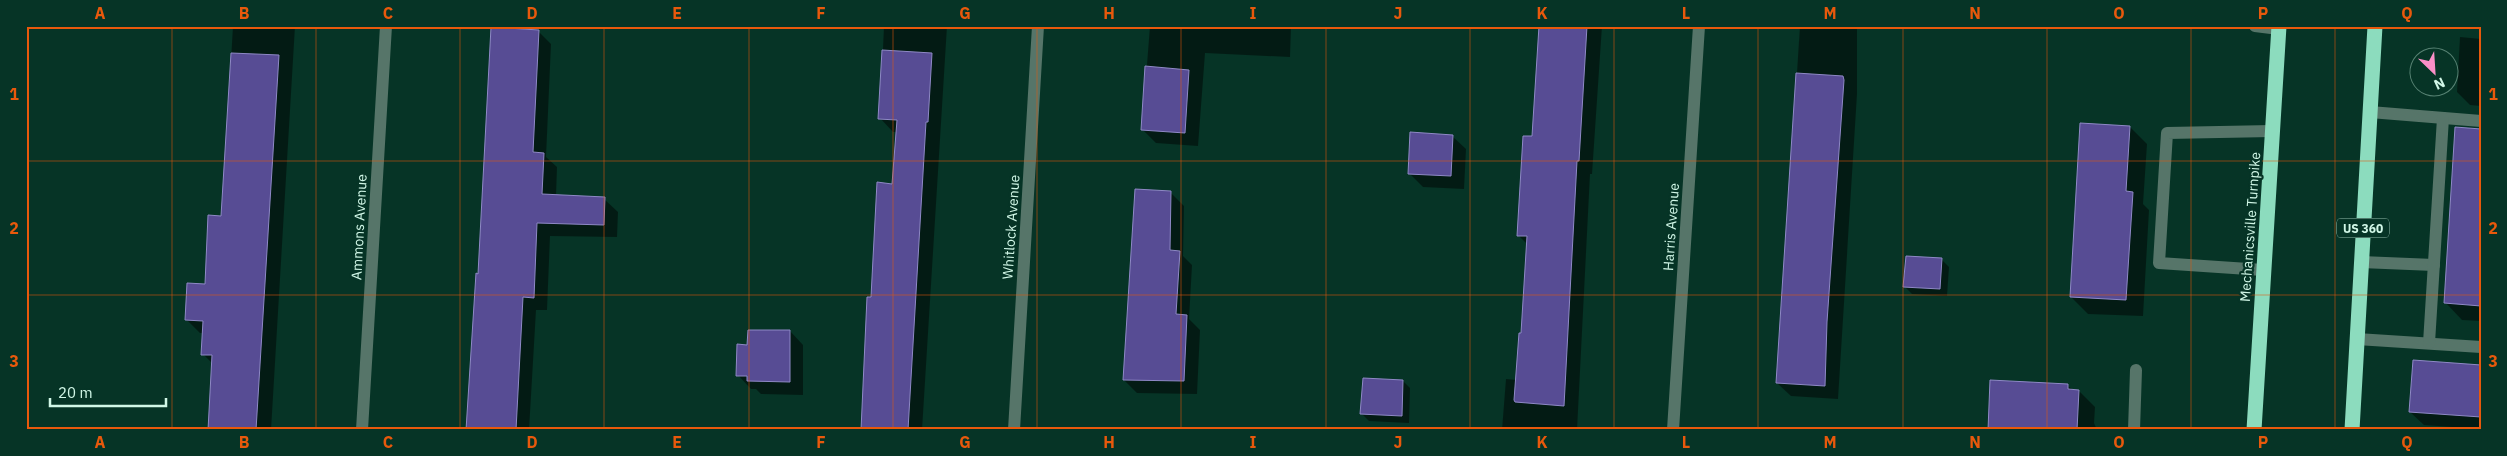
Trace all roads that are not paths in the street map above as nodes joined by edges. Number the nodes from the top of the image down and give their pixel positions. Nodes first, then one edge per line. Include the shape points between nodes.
1 (386, 26) edge
2 (1038, 26) edge
3 (1699, 26) edge
4 (2255, 26) edge
5 (2375, 26) edge
6 (2279, 27) edge
7 (2370, 112) junction
8 (2443, 118) junction
9 (2481, 121) edge
10 (2272, 131) junction
11 (2361, 262) junction
12 (2434, 265) junction
13 (2263, 270) junction
14 (2357, 339) junction
15 (2430, 343) junction
16 (2481, 346) edge
17 (2136, 370) dead end
18 (362, 430) edge
19 (1014, 430) edge
20 (1674, 430) edge
21 (2134, 430) edge
22 (2254, 430) edge
23 (2352, 430) edge

1 - 18 street, Ammons Avenue
2 - 19 street, Whitlock Avenue
3 - 20 street, Harris Avenue
4 - 6 street
5 - 7 highway, US 360
6 - 10 highway, Mechanicsville Turnpike
7 - 8 street
7 - 11 highway, US 360
8 - 9 street
8 - 12 street
10 - 13 highway, Mechanicsville Turnpike
10 - 13 street via 2167,133 2159,263
11 - 12 street
11 - 14 highway, US 360
12 - 15 street
13 - 22 highway, Mechanicsville Turnpike
14 - 15 street
14 - 23 highway, US 360
15 - 16 street
17 - 21 street

